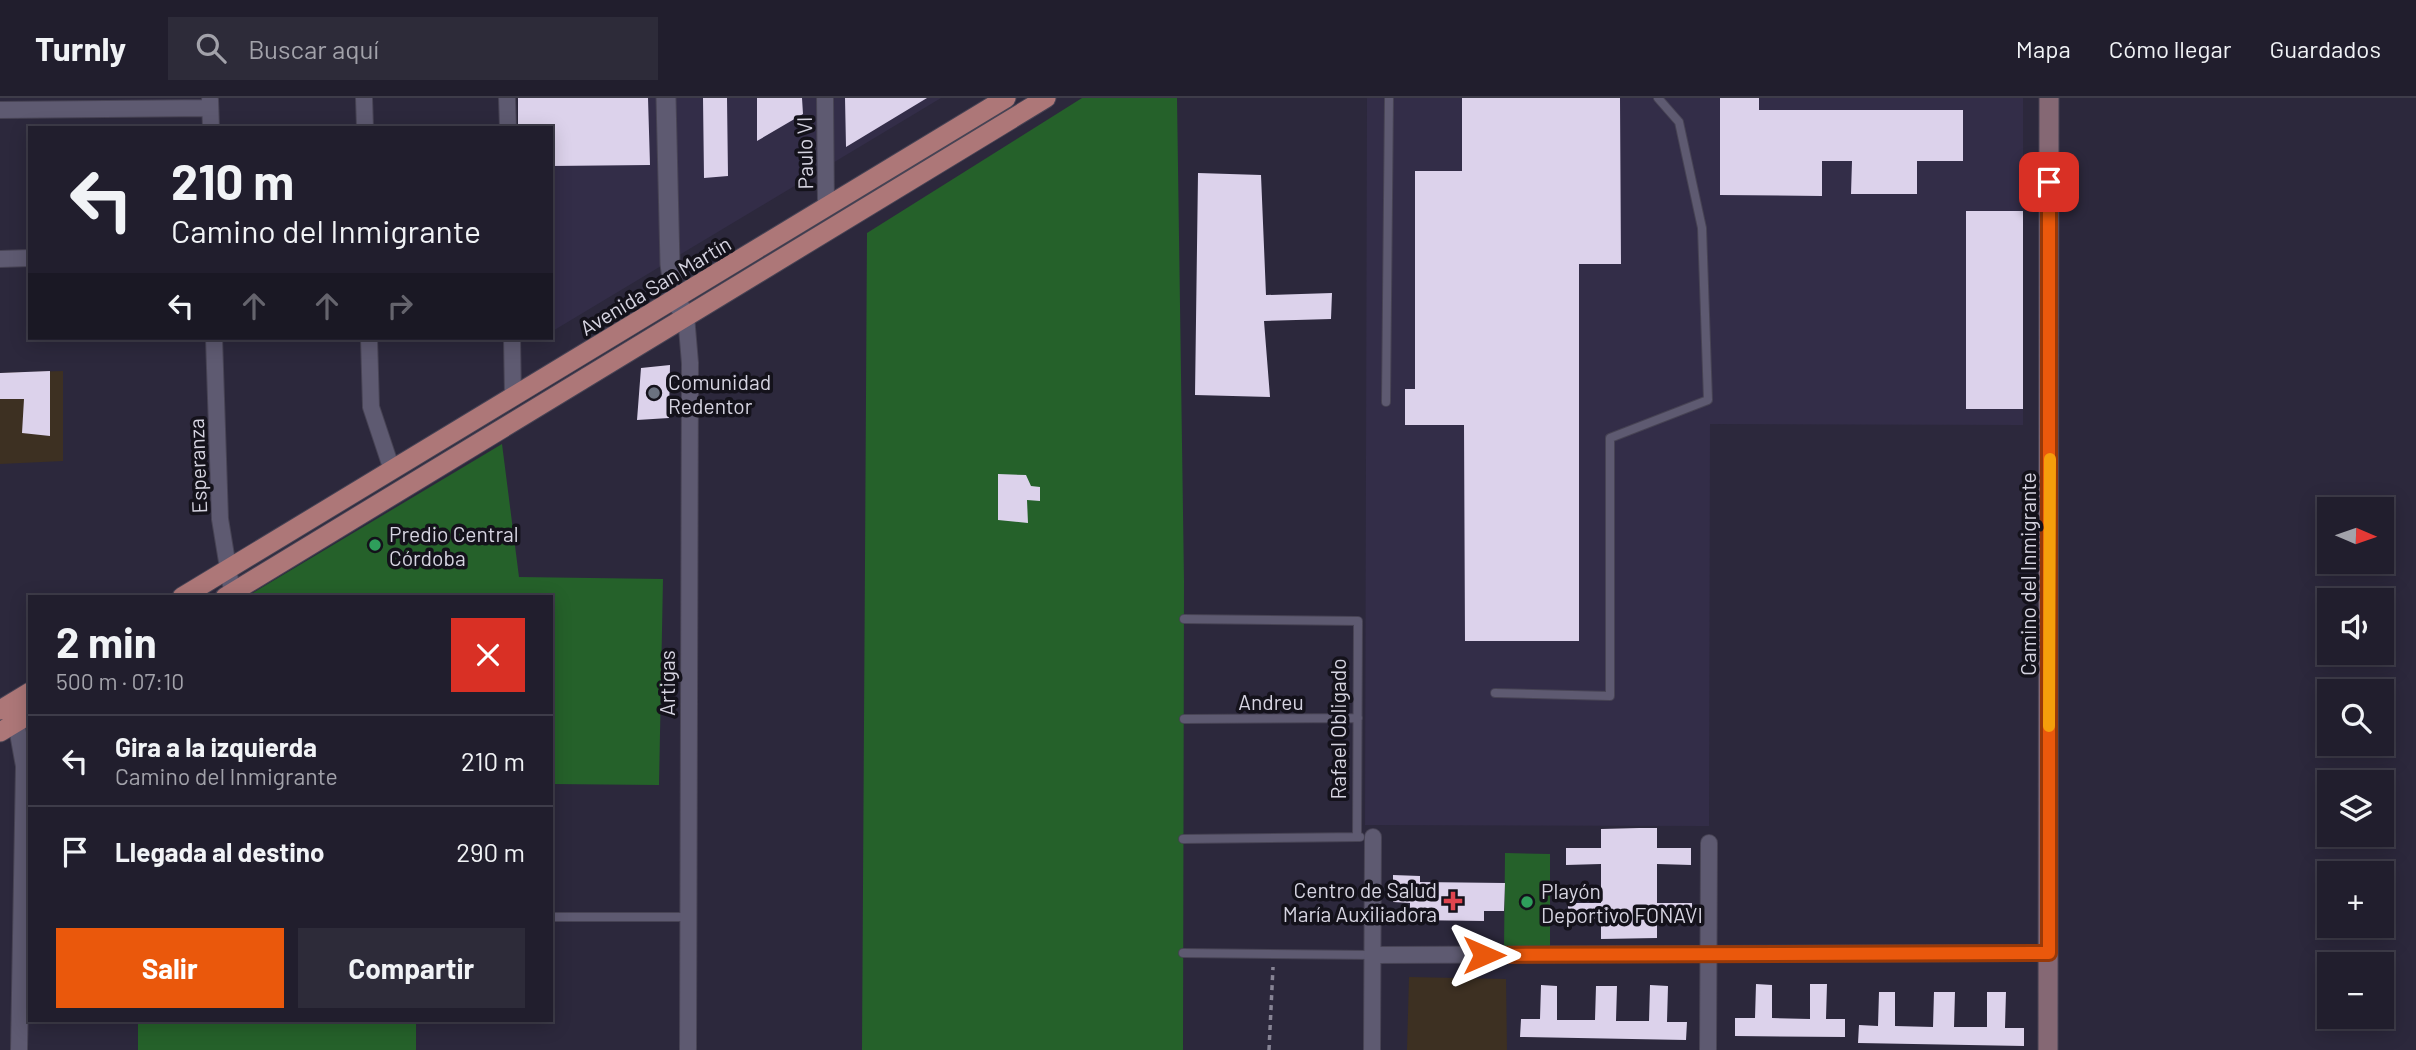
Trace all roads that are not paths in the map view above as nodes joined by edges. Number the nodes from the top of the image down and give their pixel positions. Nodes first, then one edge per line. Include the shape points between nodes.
1 (364, 98) edge
2 (507, 98) edge
3 (666, 98) edge
4 (825, 98) edge
5 (1046, 98) edge
6 (1389, 98) edge
7 (1658, 98) edge
8 (2049, 98) edge
9 (999, 100) edge
10 (210, 103) edge
11 (0, 110) edge
12 (1003, 123) junction
13 (211, 126) edge
14 (365, 126) edge
15 (508, 126) edge
16 (826, 208) junction
17 (28, 258) edge
18 (0, 259) edge
19 (680, 308) junction
20 (214, 340) edge
21 (369, 340) edge
22 (512, 340) edge
23 (513, 397) junction
24 (1386, 402) dead end
25 (392, 470) junction
26 (228, 569) junction
27 (229, 594) edge
28 (186, 595) edge
29 (1184, 619) dead end
30 (28, 693) edge
31 (1495, 693) dead end
32 (0, 710) edge
33 (1358, 718) junction
34 (1184, 719) dead end
35 (15, 723) edge
36 (1365, 837) junction
37 (1183, 839) dead end
38 (1709, 843) dead end
39 (553, 917) edge
40 (688, 917) junction
41 (1183, 953) dead end
42 (2049, 953) junction
43 (1708, 954) junction
44 (1373, 955) junction
45 (19, 1050) edge
46 (688, 1050) edge
47 (1372, 1050) edge
48 (1708, 1050) edge
49 (2048, 1050) edge

1 - 14 street
2 - 15 street
3 - 19 street, Artigas via 670,264
4 - 16 street, Paulo VI
5 - 12 main road, Avenida San Martín
6 - 24 lane
7 - 31 lane via 1679,122 1702,228 1708,400 1610,438 1610,696
8 - 42 main road, Camino del Inmigrante
9 - 12 street
9 - 16 main road, Avenida San Martín
10 - 11 street
10 - 13 street
12 - 19 main road, Avenida San Martín
16 - 19 main road, Avenida San Martín
17 - 18 street
19 - 23 main road, Avenida San Martín
19 - 27 main road, Avenida San Martín
19 - 40 street, Artigas via 690,363
20 - 26 street, Esperanza via 220,519
21 - 25 street via 371,407
22 - 23 street
23 - 25 main road, Avenida San Martín
25 - 26 main road, Avenida San Martín
26 - 27 street, Esperanza
26 - 28 main road, Avenida San Martín
29 - 33 lane, Rafael Obligado via 1358,621
30 - 32 main road
33 - 34 lane, Andreu
33 - 36 lane, Rafael Obligado
35 - 45 street via 24,766
36 - 37 lane
36 - 44 street, Rafael Obligado
38 - 43 street
39 - 40 lane
40 - 46 street, Artigas
41 - 44 lane
42 - 43 street
42 - 49 main road, Camino del Inmigrante
43 - 44 street
43 - 48 street
44 - 47 street, Rafael Obligado

